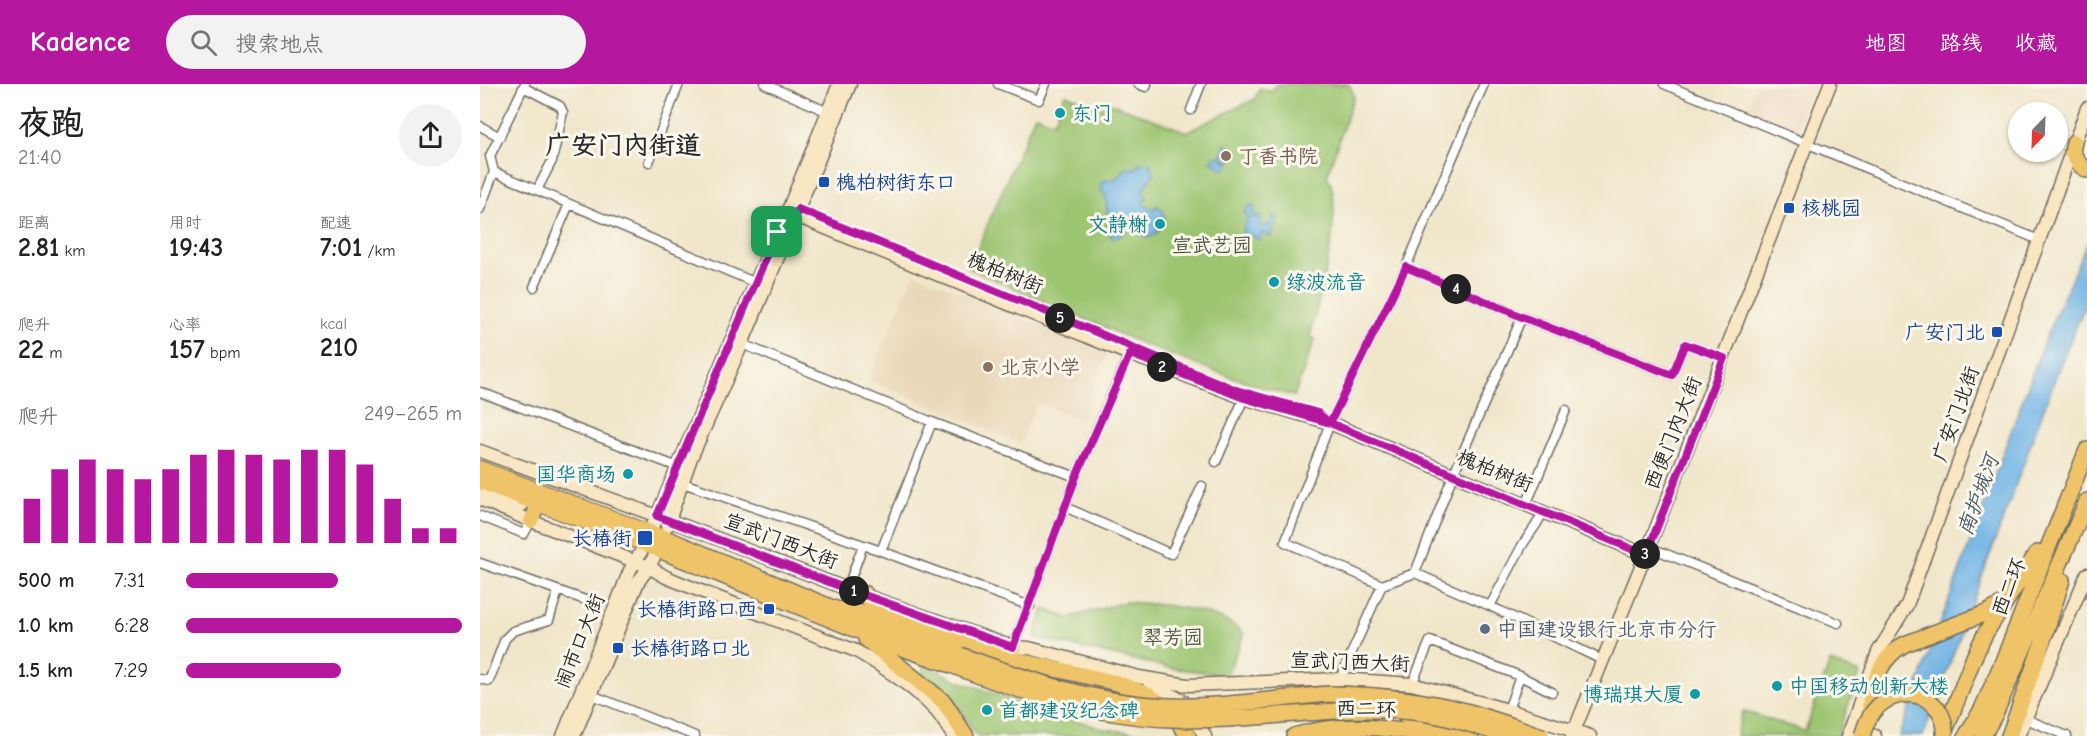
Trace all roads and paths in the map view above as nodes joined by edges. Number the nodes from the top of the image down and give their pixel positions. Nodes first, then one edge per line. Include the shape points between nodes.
1 (679, 84) edge
2 (765, 84) edge
3 (839, 84) edge
4 (850, 84) edge
5 (998, 84) edge
6 (1046, 84) edge
7 (1138, 84) edge
8 (1147, 84) edge
9 (1201, 84) edge
10 (1484, 84) edge
11 (1664, 84) edge
12 (1830, 84) edge
13 (524, 86) edge
14 (2087, 108) edge
15 (1191, 110) dead end
16 (828, 112) junction
17 (480, 126) edge
18 (500, 137) junction
19 (1808, 142) junction
20 (2081, 146) edge
21 (649, 162) dead end
22 (2087, 163) edge
23 (2087, 170) edge
24 (494, 172) junction
25 (537, 190) junction
26 (570, 204) junction
27 (480, 208) edge
28 (793, 210) junction
29 (2039, 240) junction
30 (1406, 267) junction
31 (756, 283) junction
32 (534, 287) dead end
33 (1522, 317) junction
34 (742, 344) junction
35 (1131, 351) junction
36 (1724, 358) junction
37 (480, 392) edge
38 (1244, 398) junction
39 (1566, 410) dead end
40 (932, 422) junction
41 (1330, 423) junction
42 (2087, 450) edge
43 (480, 451) edge
44 (1216, 462) dead end
45 (678, 467) junction
46 (480, 468) edge
47 (1453, 475) junction
48 (1076, 477) junction
49 (480, 482) edge
50 (684, 483) junction
51 (1202, 486) dead end
52 (480, 490) edge
53 (480, 499) edge
54 (2087, 501) edge
55 (1526, 505) junction
56 (1065, 507) junction
57 (2062, 510) junction
58 (536, 511) junction
59 (1544, 511) junction
60 (480, 516) edge
61 (2080, 516) junction
62 (664, 518) junction
63 (863, 545) junction
64 (649, 546) junction
65 (882, 551) junction
66 (1648, 551) junction
67 (480, 563) edge
68 (649, 567) junction
69 (1415, 573) junction
70 (2087, 574) edge
71 (1382, 585) junction
72 (847, 589) junction
73 (558, 591) junction
74 (865, 594) junction
75 (591, 602) dead end
76 (2006, 602) junction
77 (1030, 606) junction
78 (1490, 606) junction
79 (837, 615) junction
80 (880, 615) junction
81 (1838, 623) dead end
82 (954, 641) junction
83 (1013, 647) junction
84 (878, 648) junction
85 (956, 660) junction
86 (1602, 660) junction
87 (2010, 663) junction
88 (1520, 676) junction
89 (1139, 677) junction
90 (480, 679) edge
91 (1340, 679) junction
92 (899, 680) junction
93 (1412, 684) junction
94 (1207, 686) junction
95 (1552, 692) dead end
96 (592, 695) junction
97 (1378, 710) junction
98 (1508, 710) junction
99 (1191, 714) junction
100 (1869, 717) junction
101 (2016, 728) edge
102 (1573, 734) edge
103 (1862, 734) edge
104 (563, 736) edge
105 (574, 736) edge
106 (696, 736) edge
107 (953, 736) edge
108 (966, 736) edge
109 (1188, 736) edge
110 (1205, 736) edge
111 (1294, 736) edge
112 (1437, 736) edge
113 (1471, 736) edge
114 (1506, 736) edge
115 (1542, 736) edge
116 (1590, 736) edge
117 (1944, 736) edge
118 (1966, 736) edge
119 (1983, 736) edge
120 (2004, 736) edge
121 (2067, 736) edge

1 - 21 street
2 - 16 street
3 - 16 street
4 - 28 street
5 - 6 street via 1039,100
7 - 8 street
9 - 15 street
10 - 30 street
11 - 19 street
12 - 19 street, 西便门内大街
13 - 18 street
13 - 25 street via 560,106 563,112 552,161
14 - 20 street, 广安门北街
16 - 28 street
17 - 18 street
18 - 24 street via 490,156
19 - 29 street
19 - 36 street, 西便门内大街
20 - 22 highway
20 - 23 highway via 2072,152
20 - 29 street, 广安门北街
24 - 25 street
24 - 27 street
25 - 26 street
26 - 31 street
26 - 32 street
28 - 31 street via 777,232
28 - 34 street
28 - 35 street, 槐柏树街
29 - 103 street, 广安门北街 via 1906,605 1878,652
30 - 33 street
30 - 41 street
31 - 45 street
33 - 36 street via 1672,375 1685,344
33 - 47 street
34 - 40 street
34 - 50 street via 691,458
35 - 38 street, 槐柏树街
35 - 41 street, 槐柏树街 via 1236,390 1318,413
35 - 48 street
36 - 66 street, 西便门内大街
37 - 45 street
38 - 41 street, 槐柏树街
38 - 44 street
39 - 55 street
40 - 48 street
40 - 65 street
41 - 47 street, 槐柏树街
41 - 71 street via 1285,542
42 - 57 highway, 西二环
43 - 62 street, 宣武门西大街
45 - 62 street
46 - 64 main road, 宣武门西大街
47 - 55 street, 槐柏树街
47 - 69 street
48 - 56 street
49 - 58 main road, 宣武门西大街
50 - 62 street
50 - 63 street
51 - 56 street via 1171,554
52 - 58 street, 宣武门西大街
53 - 58 street, 宣武门西大街
54 - 61 highway, 西二环
55 - 59 street, 槐柏树街
56 - 77 street
57 - 76 highway
57 - 87 highway, 西二环
58 - 60 street via 524,534
58 - 64 main road, 宣武门西大街
58 - 64 street, 宣武门西大街
59 - 66 street, 槐柏树街
59 - 78 street
61 - 87 highway, 西二环
61 - 101 highway
62 - 64 street
62 - 72 street, 宣武门西大街
63 - 65 street
63 - 72 street
64 - 68 street, 闹市口大街
64 - 68 street
64 - 79 highway, 宣武门西大街
64 - 104 street, 闹市口大街 via 622,590
65 - 77 street
66 - 81 street
66 - 86 street, 西便门内大街
67 - 73 street
68 - 92 street via 856,651
68 - 96 street, 闹市口大街 via 638,582
69 - 71 street
69 - 78 street
70 - 101 street
71 - 91 street
72 - 74 street, 宣武门西大街
73 - 75 street
73 - 90 street via 549,620 513,631 505,639 489,681
74 - 80 highway
74 - 83 street, 宣武门西大街
76 - 100 highway via 1893,650 1870,696
76 - 117 highway via 1974,657
77 - 83 street
78 - 86 street
79 - 80 highway
79 - 84 highway
79 - 85 highway, 宣武门西大街
80 - 82 highway
82 - 83 highway
82 - 109 highway via 1021,662 1117,682 1148,695 1171,711
83 - 89 street, 宣武门西大街
84 - 92 highway
84 - 108 highway via 944,702
85 - 97 highway, 宣武门西大街, bridge via 1007,687 1046,699 1139,716 1173,720
85 - 115 highway, 宣武门西大街, bridge via 1129,703 1217,706 1332,694 1379,696 1469,712
86 - 102 street, 西便门内大街
87 - 118 highway, 西二环
87 - 119 highway, 西二环 via 1995,714
88 - 93 street via 1430,641
88 - 95 street
88 - 98 street
89 - 94 street, 宣武门西大街
89 - 99 street, 宣武门西大街 via 1184,702
91 - 93 street, 宣武门西大街
91 - 94 street, 宣武门西大街
92 - 107 street via 937,712
93 - 98 street, 宣武门西大街
94 - 99 street via 1195,693
96 - 105 street, 闹市口大街
96 - 106 street
97 - 113 highway, 宣武门西大街, bridge
97 - 114 highway, 宣武门西大街, bridge via 1423,713
98 - 102 street, 宣武门西大街
99 - 110 street, 宣武门西大街
100 - 103 highway, bridge
100 - 117 highway, bridge via 1894,697 1912,694 1937,707 1943,716
101 - 120 highway
101 - 121 street
102 - 116 street, 宣武门西大街
111 - 112 highway, 西二环 via 1346,727

